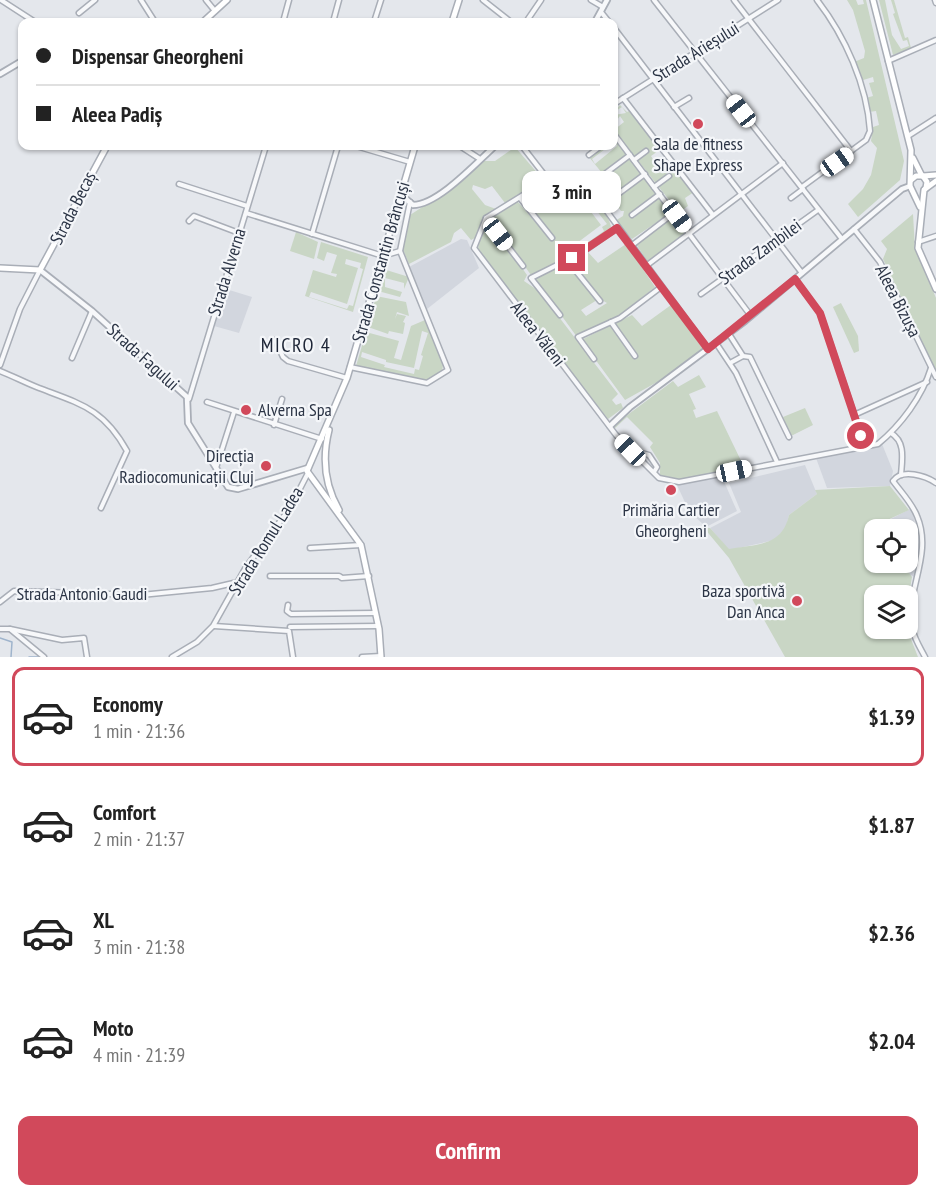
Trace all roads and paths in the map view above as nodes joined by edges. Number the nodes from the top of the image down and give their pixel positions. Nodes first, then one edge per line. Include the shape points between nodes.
1 (1, 0) edge
2 (95, 0) edge
3 (141, 0) edge
4 (206, 0) edge
5 (227, 0) edge
6 (289, 0) edge
7 (339, 0) edge
8 (381, 0) edge
9 (459, 0) edge
10 (483, 0) edge
11 (541, 0) edge
12 (591, 0) edge
13 (607, 0) edge
14 (654, 0) edge
15 (734, 0) edge
16 (778, 0) edge
17 (817, 0) edge
18 (873, 0) edge
19 (602, 10) junction
20 (215, 12) junction
21 (79, 13) dead end
22 (29, 18) edge
23 (152, 18) edge
24 (208, 18) edge
25 (284, 18) edge
26 (334, 18) edge
27 (375, 18) edge
28 (453, 18) edge
29 (506, 18) edge
30 (529, 18) edge
31 (597, 18) edge
32 (607, 18) edge
33 (748, 19) junction
34 (618, 33) edge
35 (936, 40) edge
36 (695, 53) junction
37 (888, 61) junction
38 (18, 63) edge
39 (0, 74) edge
40 (653, 79) junction
41 (622, 98) junction
42 (689, 98) dead end
43 (618, 101) edge
44 (674, 106) junction
45 (936, 118) edge
46 (908, 136) junction
47 (618, 140) edge
48 (105, 150) edge
49 (265, 150) edge
50 (337, 150) edge
51 (370, 150) edge
52 (414, 150) edge
53 (466, 150) edge
54 (490, 150) edge
55 (525, 150) edge
56 (596, 150) edge
57 (910, 150) junction
58 (646, 151) dead end
59 (851, 152) junction
60 (589, 155) dead end
61 (630, 155) junction
62 (480, 159) junction
63 (634, 160) junction
64 (410, 162) junction
65 (783, 163) junction
66 (606, 173) dead end
67 (645, 174) junction
68 (936, 175) edge
69 (669, 176) dead end
70 (922, 176) junction
71 (546, 177) junction
72 (936, 181) edge
73 (178, 184) dead end
74 (911, 186) junction
75 (654, 187) junction
76 (803, 188) junction
77 (925, 189) junction
78 (402, 190) junction
79 (660, 194) junction
80 (741, 194) junction
81 (520, 198) junction
82 (791, 198) dead end
83 (400, 199) junction
84 (410, 202) junction
85 (603, 205) junction
86 (247, 206) junction
87 (920, 207) junction
88 (818, 210) junction
89 (246, 213) junction
90 (674, 213) junction
91 (632, 215) dead end
92 (713, 215) junction
93 (486, 218) junction
94 (189, 221) dead end
95 (617, 228) junction
96 (854, 229) junction
97 (239, 232) junction
98 (690, 233) junction
99 (312, 234) junction
100 (936, 236) edge
101 (552, 238) dead end
102 (777, 239) junction
103 (842, 239) junction
104 (918, 242) junction
105 (631, 246) junction
106 (400, 251) junction
107 (383, 256) junction
108 (567, 260) junction
109 (523, 266) dead end
110 (646, 266) junction
111 (0, 268) edge
112 (40, 270) junction
113 (802, 273) junction
114 (722, 279) junction
115 (795, 279) junction
116 (661, 287) junction
117 (936, 289) edge
118 (701, 294) dead end
119 (600, 300) dead end
120 (92, 311) junction
121 (560, 315) dead end
122 (751, 316) junction
123 (610, 322) junction
124 (729, 334) junction
125 (275, 340) dead end
126 (716, 343) junction
127 (708, 349) junction
128 (635, 356) dead end
129 (743, 356) junction
130 (72, 358) dead end
131 (594, 359) dead end
132 (730, 363) junction
133 (0, 365) edge
134 (350, 367) junction
135 (931, 368) junction
136 (0, 371) edge
137 (936, 377) edge
138 (347, 378) junction
139 (927, 382) junction
140 (189, 399) junction
141 (282, 399) dead end
142 (207, 402) dead end
143 (234, 412) junction
144 (854, 415) junction
145 (331, 419) junction
146 (274, 425) junction
147 (610, 426) junction
148 (891, 433) junction
149 (789, 436) dead end
150 (322, 439) junction
151 (865, 447) junction
152 (637, 458) junction
153 (777, 462) junction
154 (216, 469) junction
155 (308, 471) junction
156 (654, 472) junction
157 (901, 475) junction
158 (936, 483) edge
159 (101, 508) dead end
160 (351, 530) junction
161 (361, 545) junction
162 (310, 548) dead end
163 (270, 576) dead end
164 (369, 576) junction
165 (238, 582) junction
166 (0, 602) edge
167 (288, 605) dead end
168 (376, 613) junction
169 (213, 626) junction
170 (378, 626) junction
171 (0, 629) edge
172 (10, 629) junction
173 (290, 629) junction
174 (381, 656) edge
175 (44, 657) edge
176 (87, 657) edge
177 (172, 657) edge
178 (293, 657) edge
179 (362, 657) edge
180 (925, 657) edge

1 - 22 street
2 - 21 street
3 - 23 street
4 - 20 street
5 - 20 main road
6 - 25 street
7 - 26 street
8 - 27 street
9 - 28 main road
10 - 29 street
11 - 30 street
12 - 19 street
13 - 19 street
14 - 36 street
15 - 33 street
16 - 33 street, Strada Arieșului
17 - 59 street via 836,24 859,82 870,131 868,138
18 - 37 main road
19 - 31 street
19 - 32 street
20 - 24 main road
33 - 36 street, Strada Arieșului
33 - 59 street
34 - 40 street
35 - 37 street
36 - 40 street, Strada Arieșului
36 - 65 street
37 - 46 main road
38 - 39 street
40 - 41 street, Strada Arieșului
40 - 44 street
41 - 43 street, Strada Arieșului
41 - 92 street
42 - 44 street
44 - 80 street
45 - 46 street
46 - 57 main road
47 - 61 street
48 - 112 main road, Strada Becaș
49 - 86 street, Strada Alverna
50 - 99 street
51 - 64 street
52 - 64 main road, Strada Constantin Brâncuși
53 - 62 street
54 - 62 street
55 - 71 street
56 - 60 street
57 - 70 main road
57 - 74 main road
58 - 63 street
59 - 76 street
61 - 63 street
61 - 66 street
62 - 84 street via 433,197 417,205
63 - 67 street
64 - 78 main road, Strada Constantin Brâncuși
65 - 76 street
65 - 80 street
67 - 75 street
67 - 85 street
68 - 70 main road
69 - 75 street
70 - 74 main road via 915,176
70 - 77 main road
71 - 81 street
71 - 85 street via 584,183
72 - 77 main road
73 - 86 street
74 - 77 main road via 917,192
74 - 87 main road
74 - 96 street via 902,189
75 - 79 street
76 - 82 street
76 - 88 street
77 - 87 main road
78 - 83 main road, Strada Constantin Brâncuși
78 - 84 street
79 - 90 street
79 - 91 street
80 - 92 street
80 - 102 street
81 - 93 street
81 - 101 street
83 - 84 street
83 - 107 main road, Strada Constantin Brâncuși
84 - 106 street
85 - 95 street
86 - 89 street, Strada Alverna
87 - 104 main road
88 - 102 street, Strada Zambilei
88 - 103 street
89 - 97 street, Strada Alverna
89 - 99 street
90 - 98 street
90 - 105 street
92 - 98 street
93 - 109 street
93 - 147 street, Aleea Văleni via 475,240 475,251
94 - 97 street via 194,216
95 - 105 street
95 - 108 street
96 - 103 street
96 - 135 street, Aleea Bizușa via 886,273
97 - 140 street, Strada Alverna
98 - 110 street
98 - 114 street
99 - 107 street
100 - 104 street
102 - 113 street
102 - 114 street, Strada Zambilei
103 - 113 street
104 - 117 main road
105 - 110 street
106 - 107 street
106 - 134 street via 448,370 427,383
107 - 134 main road, Strada Constantin Brâncuși
108 - 119 street
108 - 121 street via 531,278
110 - 116 street
111 - 112 main road
112 - 120 street, Strada Fagului
112 - 133 street via 20,309
113 - 115 street
114 - 118 street, Strada Zambilei
114 - 122 street
115 - 122 street
115 - 144 street via 820,313
116 - 123 street
116 - 127 street
120 - 130 street
120 - 140 street, Strada Fagului
122 - 124 street
123 - 128 street
123 - 131 street via 578,337
124 - 126 street
124 - 129 street
125 - 138 street via 288,361
126 - 127 street
126 - 132 street
127 - 147 street
129 - 132 street
129 - 149 street via 750,357 761,376
132 - 153 street
134 - 138 main road, Strada Constantin Brâncuși
135 - 137 street, Aleea Bizușa
135 - 139 street
136 - 159 street via 80,402 114,429 127,451
138 - 145 main road, Strada Constantin Brâncuși
139 - 144 street
139 - 148 street
140 - 154 street, Strada Fagului via 186,420
141 - 146 street
142 - 143 street
143 - 146 street
143 - 154 street
144 - 151 street
145 - 150 main road, Strada Constantin Brâncuși
145 - 160 main road via 324,453 326,474 334,501
146 - 150 street
147 - 152 street, Aleea Văleni
148 - 151 street via 878,444
148 - 157 street via 902,450
150 - 155 main road, Strada Constantin Brâncuși
151 - 153 street
152 - 156 street
152 - 156 street via 642,453 649,455 657,467
153 - 156 street via 679,482 661,479
154 - 155 street, Strada Fagului via 226,485 234,489
155 - 160 main road
155 - 165 street, Strada Romul Ladea via 290,508
157 - 158 street via 923,475
157 - 180 street via 893,481 917,514 920,526 922,561 911,612 913,631
160 - 161 main road
161 - 162 street
161 - 164 main road
163 - 164 street
164 - 168 main road
165 - 166 street, Strada Antonio Gaudi via 141,595 15,591
165 - 169 street, Strada Romul Ladea
167 - 168 street via 291,614
168 - 170 main road
169 - 173 street
169 - 177 street, Strada Romul Ladea via 197,642
170 - 173 street
170 - 174 main road
171 - 172 street
172 - 175 street
172 - 176 street via 62,640 84,638
173 - 178 street
174 - 179 street

